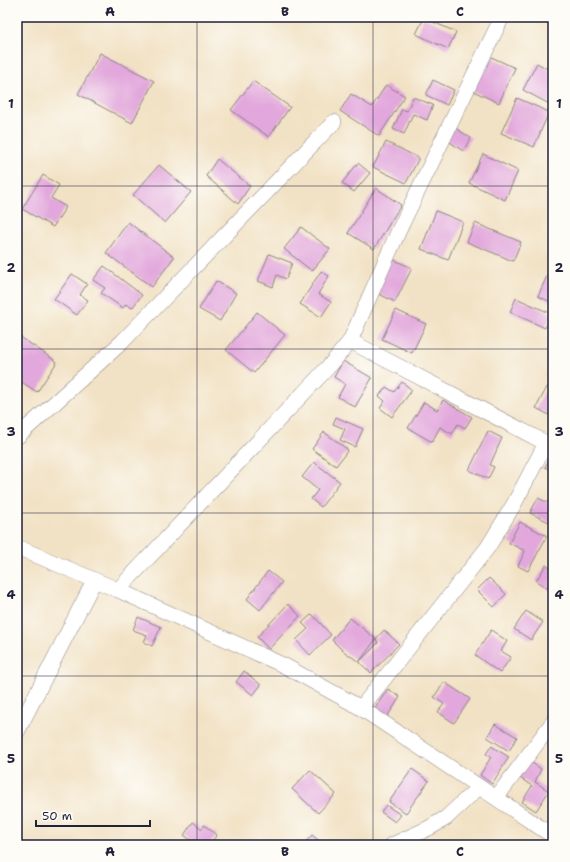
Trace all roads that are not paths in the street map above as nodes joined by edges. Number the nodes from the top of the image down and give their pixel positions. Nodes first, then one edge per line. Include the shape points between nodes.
1 (502, 17) edge
2 (334, 122) dead end
3 (350, 341) junction
4 (17, 437) edge
5 (550, 442) edge
6 (17, 547) edge
7 (94, 581) junction
8 (118, 590) junction
9 (361, 708) junction
10 (553, 722) edge
11 (17, 732) edge
12 (479, 787) junction
13 (496, 798) junction
14 (553, 836) edge
15 (392, 845) edge

1 - 3 street via 399,230
2 - 4 street via 122,342
3 - 5 street
3 - 8 street
5 - 9 street via 488,547
6 - 7 street
7 - 8 street
7 - 11 street
8 - 9 street via 285,666
9 - 12 street
10 - 13 street
12 - 13 street
12 - 15 street via 446,818
13 - 14 street

